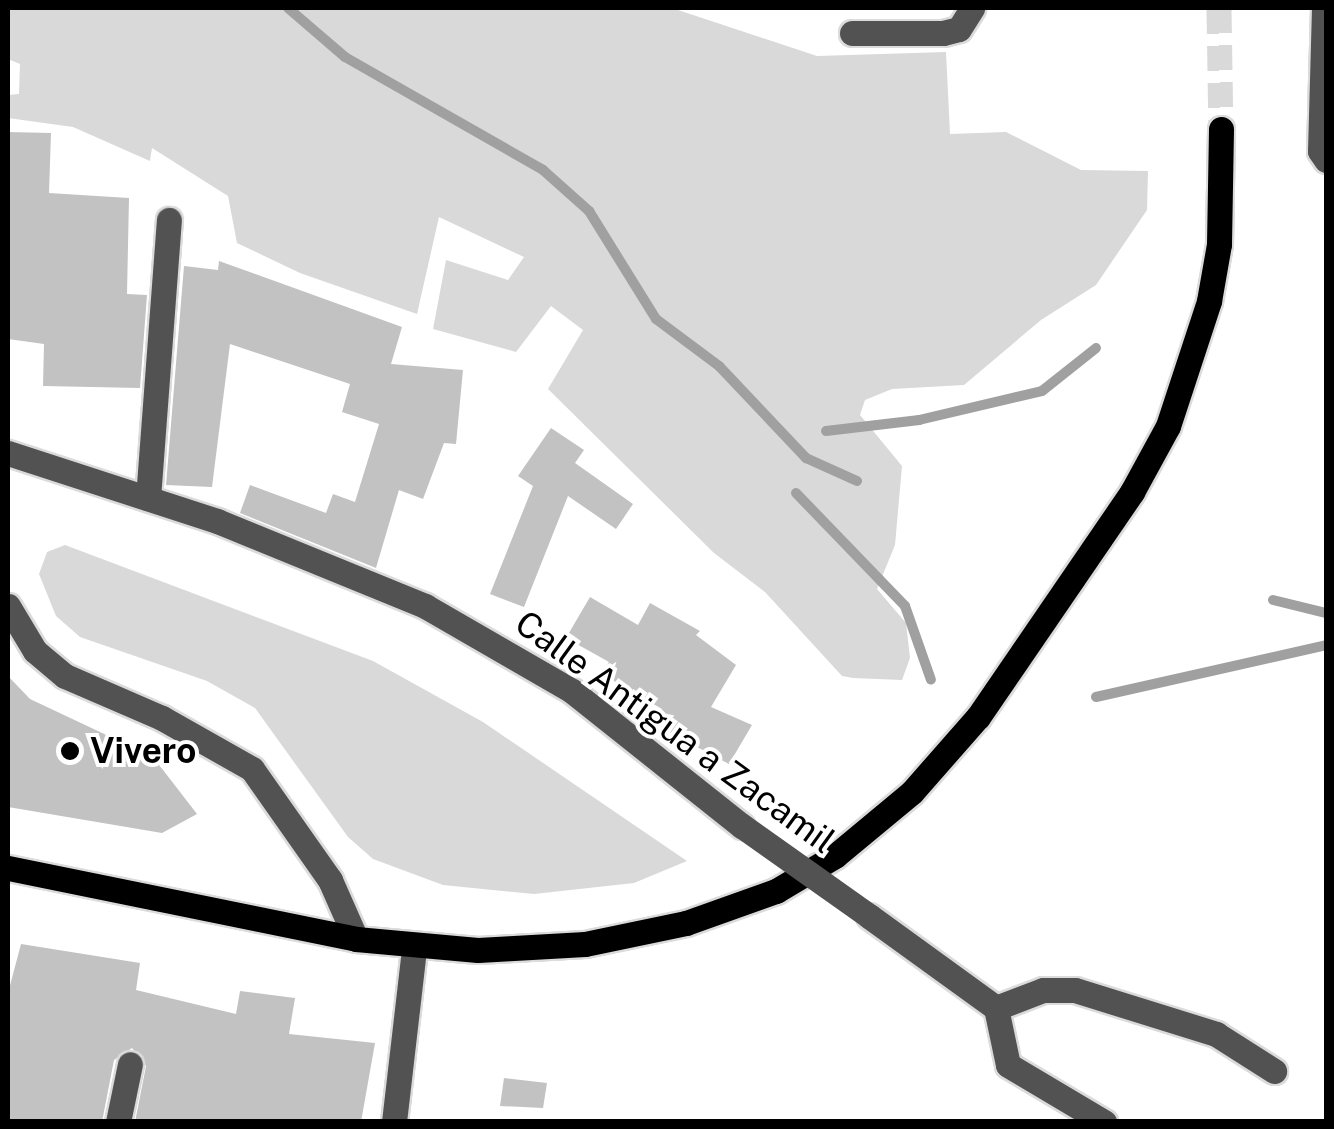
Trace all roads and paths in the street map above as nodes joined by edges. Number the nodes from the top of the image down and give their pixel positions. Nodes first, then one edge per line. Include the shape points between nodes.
1 (972, 8) edge
2 (1324, 8) edge
3 (852, 32) dead end
4 (1221, 129) tunnel mouth
5 (1326, 160) edge
6 (169, 220) dead end
7 (8, 453) edge
8 (148, 498) junction
9 (8, 606) edge
10 (8, 868) edge
11 (356, 939) junction
12 (414, 948) junction
13 (996, 1008) junction
14 (130, 1064) dead end
15 (1274, 1071) dead end
16 (118, 1122) edge
17 (394, 1122) edge
18 (1104, 1122) edge

1 - 3 street via 959,29 943,33
2 - 5 street via 1320,151
4 - 12 main road via 1219,244 1210,301 1168,426 1040,632 912,792 835,856 776,891 686,923 585,944
6 - 8 street
7 - 8 street, Calle Antigua a Zacamil
8 - 13 street, Calle Antigua a Zacamil, bridge via 373,582 501,644
9 - 11 street via 34,651 65,676 162,718 252,769 330,880
10 - 11 main road
11 - 12 main road
12 - 17 street
13 - 15 street via 1044,990 1075,990 1198,1026
13 - 18 street via 1008,1065
14 - 16 street

